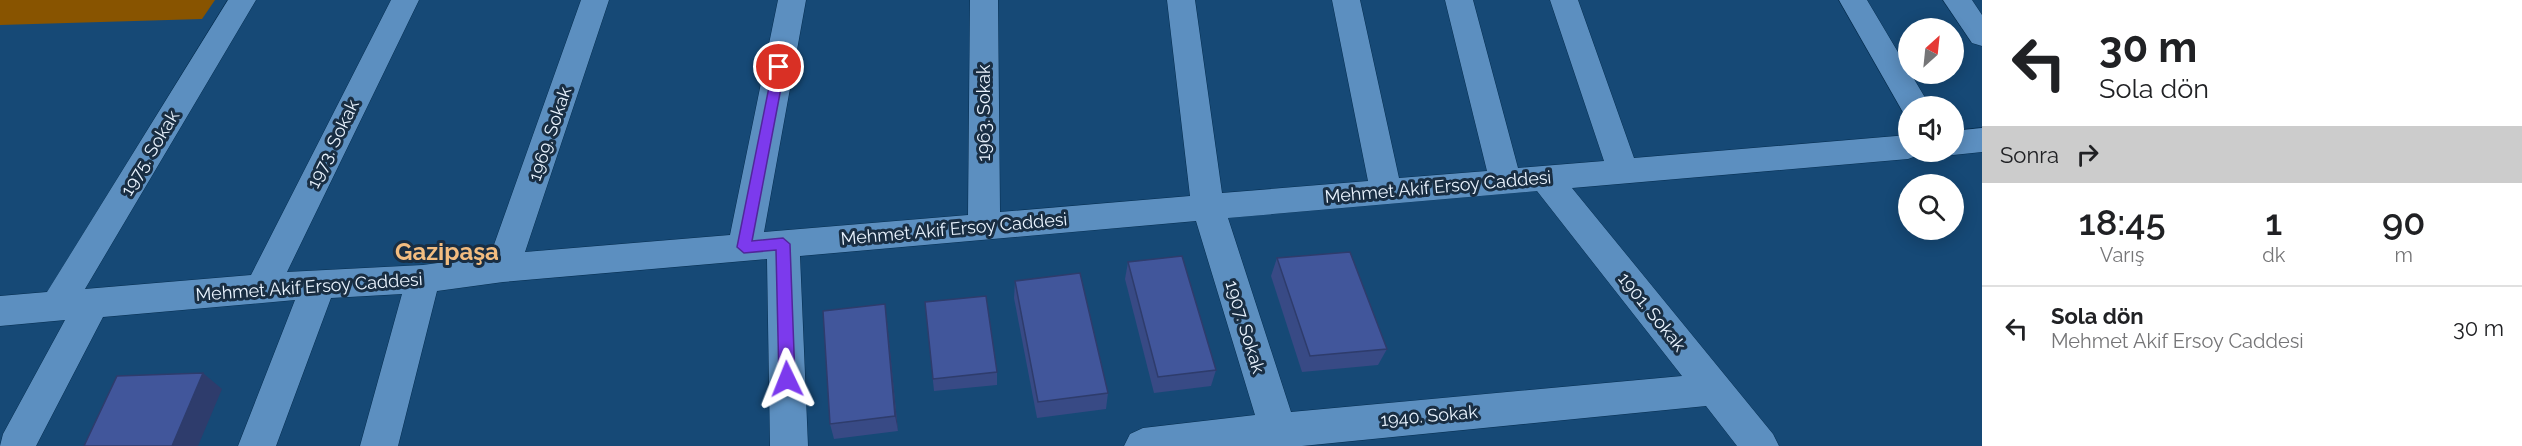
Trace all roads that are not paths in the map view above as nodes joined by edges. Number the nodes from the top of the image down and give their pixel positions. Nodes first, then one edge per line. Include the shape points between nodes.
1 (242, 0) edge
2 (405, 0) edge
3 (595, 0) edge
4 (792, 0) edge
5 (984, 0) edge
6 (1181, 0) edge
7 (1346, 0) edge
8 (1460, 0) edge
9 (1564, 0) edge
10 (1853, 0) edge
11 (1957, 0) edge
12 (1982, 36) edge
13 (1909, 96) edge
14 (1982, 140) edge
15 (1964, 142) edge
16 (1898, 148) edge
17 (1623, 171) junction
18 (1545, 178) junction
19 (1505, 181) junction
20 (1386, 192) junction
21 (1208, 207) junction
22 (984, 226) junction
23 (783, 244) junction
24 (744, 247) junction
25 (503, 268) junction
26 (423, 279) junction
27 (320, 284) junction
28 (262, 288) junction
29 (93, 303) junction
30 (57, 306) junction
31 (0, 311) edge
32 (1714, 389) junction
33 (1280, 438) edge
34 (16, 446) edge
35 (257, 446) edge
36 (379, 446) edge
37 (789, 446) edge
38 (1143, 446) edge
39 (1760, 446) edge

1 - 30 street, 1975. Sokak
2 - 28 street, 1973. Sokak
3 - 25 street, 1969. Sokak
4 - 24 street
5 - 22 street, 1963. Sokak
6 - 21 street, 1907. Sokak
7 - 20 street
8 - 19 street
9 - 17 street
10 - 13 street
11 - 12 street
14 - 15 street
16 - 17 street, Mehmet Akif Ersoy Caddesi
17 - 18 street, Mehmet Akif Ersoy Caddesi
18 - 19 street, Mehmet Akif Ersoy Caddesi
18 - 32 street, 1901. Sokak
19 - 20 street, Mehmet Akif Ersoy Caddesi
20 - 21 street, Mehmet Akif Ersoy Caddesi
21 - 22 street, Mehmet Akif Ersoy Caddesi
21 - 33 street, 1907. Sokak
22 - 23 street, Mehmet Akif Ersoy Caddesi
23 - 24 street, Mehmet Akif Ersoy Caddesi
23 - 37 street
24 - 25 street, Mehmet Akif Ersoy Caddesi
25 - 26 street, Mehmet Akif Ersoy Caddesi
26 - 27 street, Mehmet Akif Ersoy Caddesi
26 - 36 street
27 - 28 street, Mehmet Akif Ersoy Caddesi
27 - 35 street
28 - 29 street, Mehmet Akif Ersoy Caddesi
29 - 30 street, Mehmet Akif Ersoy Caddesi
29 - 34 street
30 - 31 street, Mehmet Akif Ersoy Caddesi
32 - 33 street, 1940. Sokak
32 - 39 street, 1901. Sokak
33 - 38 street, 1940. Sokak

